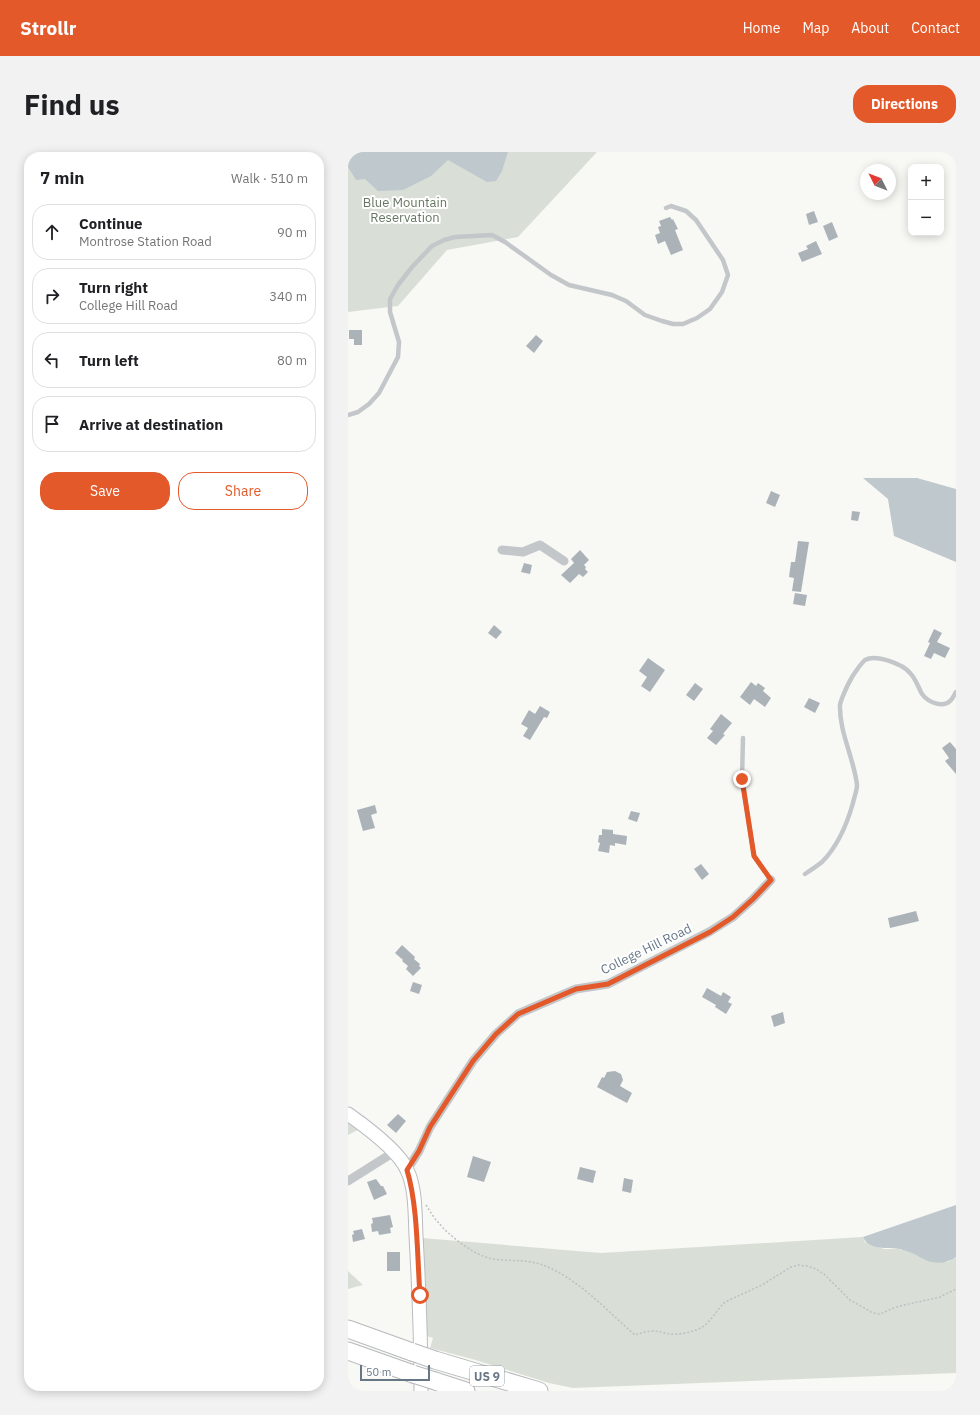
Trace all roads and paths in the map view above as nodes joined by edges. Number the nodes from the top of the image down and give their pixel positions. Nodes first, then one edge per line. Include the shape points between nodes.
1 (666, 208) dead end
2 (348, 415) edge
3 (502, 550) dead end
4 (564, 561) dead end
5 (956, 692) edge
6 (743, 738) dead end
7 (805, 874) dead end
8 (771, 880) joint
9 (348, 1114) edge
10 (394, 1152) junction
11 (407, 1170) junction
12 (348, 1181) edge
13 (423, 1201) dead end
14 (956, 1289) edge
15 (348, 1329) edge
16 (348, 1351) edge
17 (421, 1391) edge
18 (466, 1391) edge
19 (539, 1391) edge

1 - 2 lane via 671,206 686,211 696,220 723,260 728,275 722,292 710,309 697,318 683,324 662,321 645,315 626,301 612,295 569,285 492,235 455,237 432,246 398,285 390,299 390,312 399,342 398,357 379,393 358,412
3 - 4 street via 523,552 540,545
5 - 7 lane via 950,701 943,704 932,703 921,693 910,672 887,660 865,660 850,680 840,703 843,732 852,756 857,787 850,813 831,852
6 - 8 lane via 742,779 754,856
8 - 11 street, College Hill Road via 733,917 710,932 608,984 576,989 518,1014 496,1034 473,1061 430,1127
9 - 10 street
10 - 11 street
10 - 12 street
11 - 17 street via 415,1220 421,1331
13 - 14 path via 447,1233 477,1253 492,1259 535,1262 550,1268 588,1291 635,1335 654,1331 687,1333 704,1326 725,1302 798,1265 816,1269 850,1300 873,1313 880,1314 896,1307 940,1297
15 - 19 highway, US 9, bridge via 434,1360
16 - 18 highway, US 9, bridge

